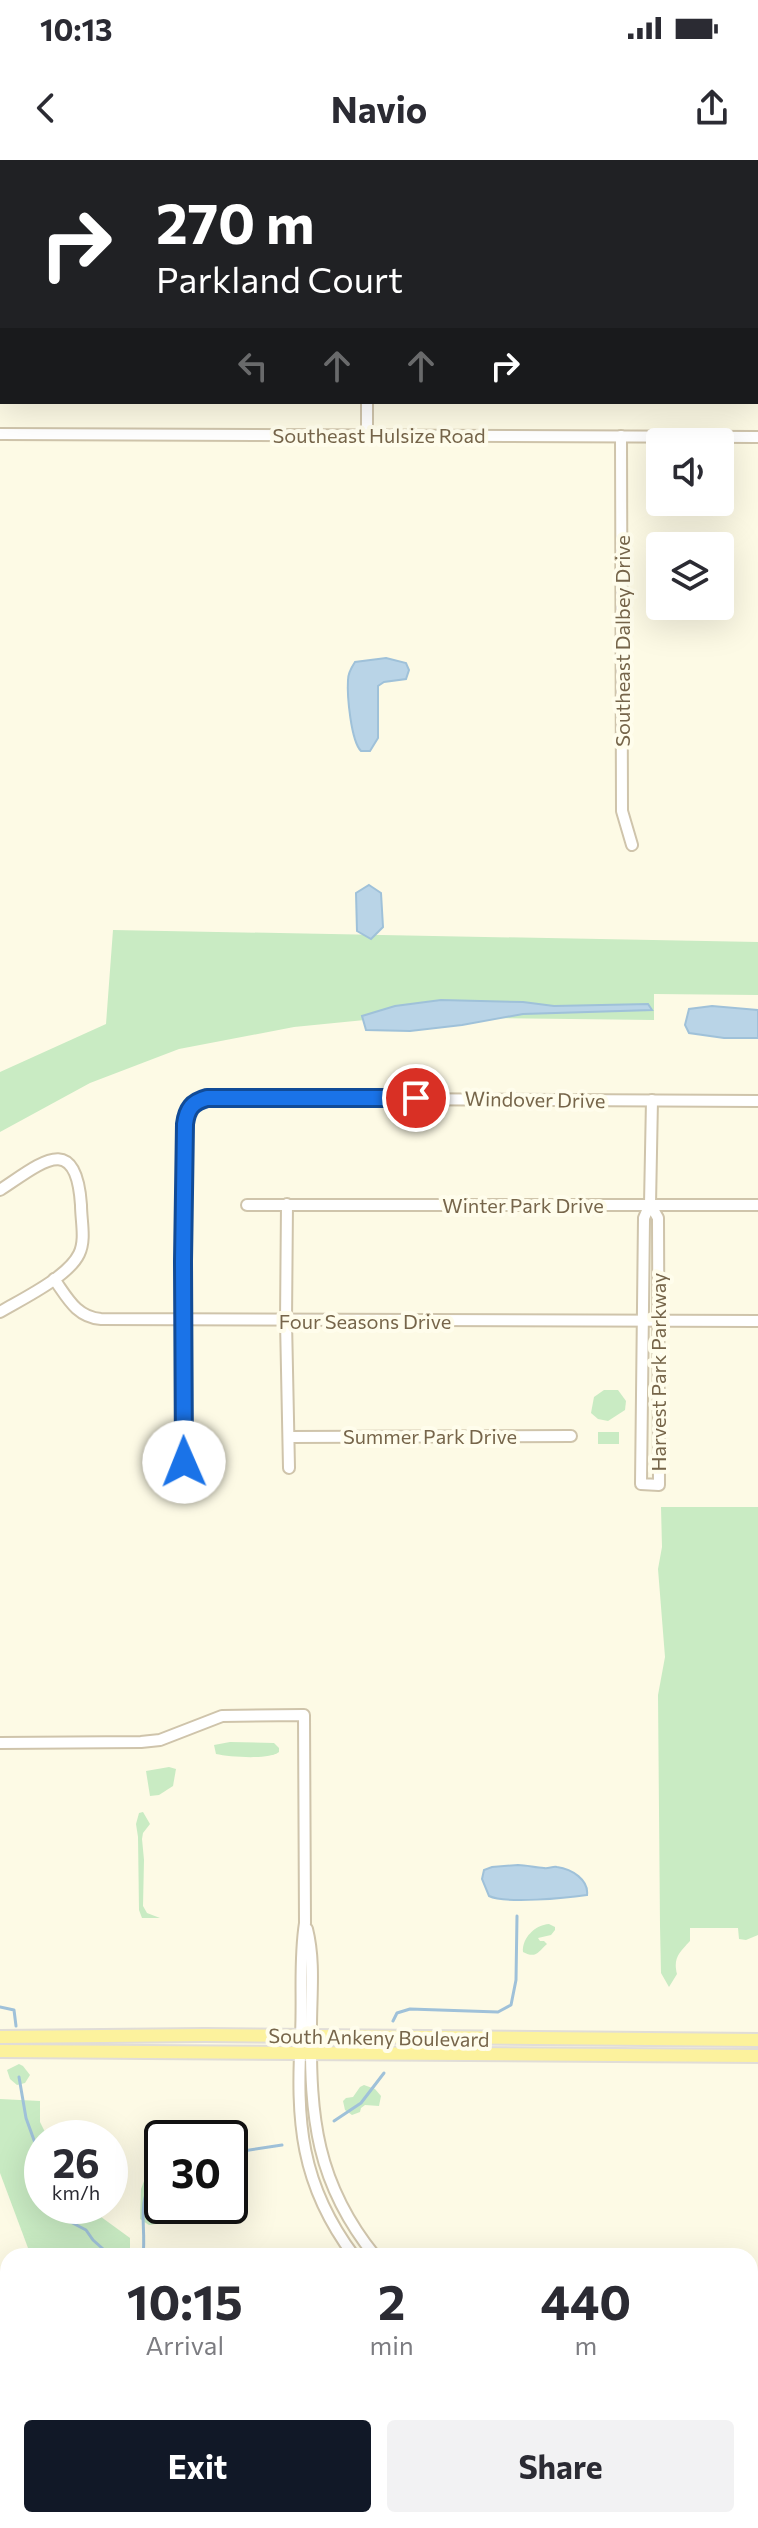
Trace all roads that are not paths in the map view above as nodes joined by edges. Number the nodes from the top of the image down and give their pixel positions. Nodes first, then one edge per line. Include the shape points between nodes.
1 (367, 404) edge
2 (0, 434) edge
3 (367, 434) junction
4 (621, 436) junction
5 (758, 437) edge
6 (632, 845) dead end
7 (652, 1100) junction
8 (758, 1101) edge
9 (0, 1190) edge
10 (287, 1204) junction
11 (650, 1204) junction
12 (247, 1205) dead end
13 (758, 1205) edge
14 (54, 1279) junction
15 (0, 1312) edge
16 (183, 1319) junction
17 (286, 1321) junction
18 (658, 1321) junction
19 (758, 1321) edge
20 (641, 1322) junction
21 (571, 1436) dead end
22 (289, 1437) junction
23 (184, 1462) dead end
24 (289, 1468) dead end
25 (0, 1743) edge
26 (306, 2036) junction
27 (0, 2037) edge
28 (680, 2039) junction
29 (758, 2040) edge
30 (0, 2051) edge
31 (304, 2053) junction
32 (680, 2056) junction
33 (758, 2056) edge
34 (349, 2248) edge
35 (369, 2248) edge

1 - 3 street
2 - 3 street, Southeast Hulsize Road
3 - 4 street, Southeast Hulsize Road
4 - 5 street, Southeast Hulsize Road
4 - 6 street, Southeast Dalbey Drive via 622,811
7 - 8 street, Windover Drive
7 - 11 street, Harvest Park Parkway
7 - 16 street, Windover Drive via 207,1098 186,1114
9 - 14 street via 44,1162 57,1159 76,1171 83,1244
10 - 11 street, Winter Park Drive
10 - 12 street, Winter Park Drive
10 - 17 street
11 - 13 street, Winter Park Drive
11 - 18 street, Harvest Park Parkway via 658,1218
11 - 20 street, Harvest Park Parkway via 644,1218
14 - 15 street
14 - 16 street, Four Seasons Drive via 74,1307 93,1318
16 - 17 street, Four Seasons Drive
16 - 23 street
17 - 20 street, Four Seasons Drive
17 - 22 street
18 - 19 street, Four Seasons Drive
18 - 20 street, Four Seasons Drive
18 - 20 street, Harvest Park Parkway via 659,1485 641,1484
21 - 22 street, Summer Park Drive
22 - 24 street
25 - 26 street via 141,1742 222,1716 304,1715 305,1923 312,1964
26 - 27 main road, South Ankeny Boulevard
26 - 28 main road, South Ankeny Boulevard
26 - 31 street
28 - 29 main road, South Ankeny Boulevard
28 - 32 main road
30 - 31 main road, South Ankeny Boulevard
31 - 32 main road, South Ankeny Boulevard
31 - 34 street via 300,2117 310,2171 324,2210
31 - 35 street via 321,2153 340,2202
32 - 33 main road, South Ankeny Boulevard

